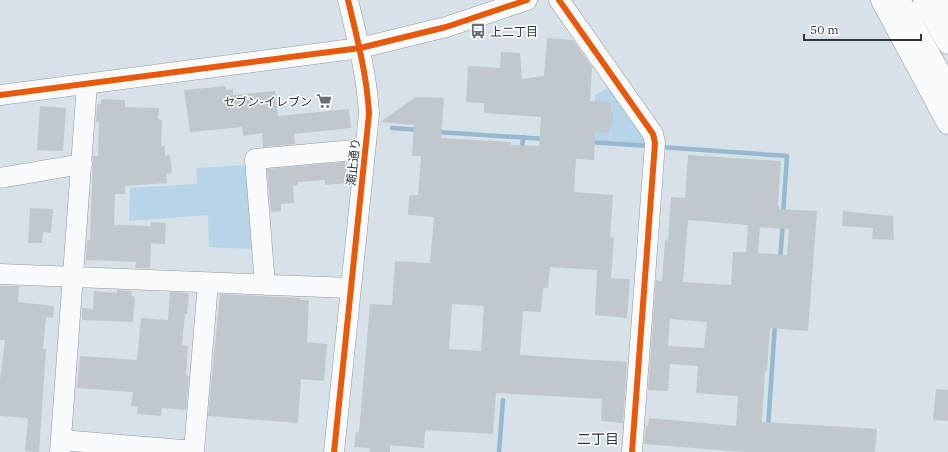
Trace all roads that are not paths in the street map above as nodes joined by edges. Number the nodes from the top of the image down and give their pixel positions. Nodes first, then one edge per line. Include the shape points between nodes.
1 (348, 0) edge
2 (527, 0) edge
3 (559, 0) edge
4 (882, 0) edge
5 (899, 0) edge
6 (924, 0) edge
7 (943, 0) edge
8 (948, 9) edge
9 (948, 43) edge
10 (360, 48) junction
11 (87, 84) junction
12 (948, 89) edge
13 (0, 95) edge
14 (948, 122) edge
15 (365, 149) junction
16 (82, 164) junction
17 (0, 178) edge
18 (0, 274) edge
19 (74, 277) junction
20 (208, 283) junction
21 (265, 285) junction
22 (350, 288) junction
23 (61, 446) edge
24 (334, 452) edge
25 (632, 452) edge

1 - 10 street, 潮止通り
2 - 10 street via 446,27
3 - 25 street via 653,134 655,143
4 - 14 main road
5 - 12 main road
6 - 9 main road
7 - 8 main road
10 - 11 street
10 - 15 street, 潮止通り via 368,103
11 - 13 street
11 - 16 street
15 - 21 street via 255,159
15 - 22 street, 潮止通り
16 - 17 street
16 - 19 street
18 - 19 street
19 - 20 street
19 - 23 street
20 - 21 street
20 - 23 street via 194,451
21 - 22 street
22 - 24 street, 潮止通り

